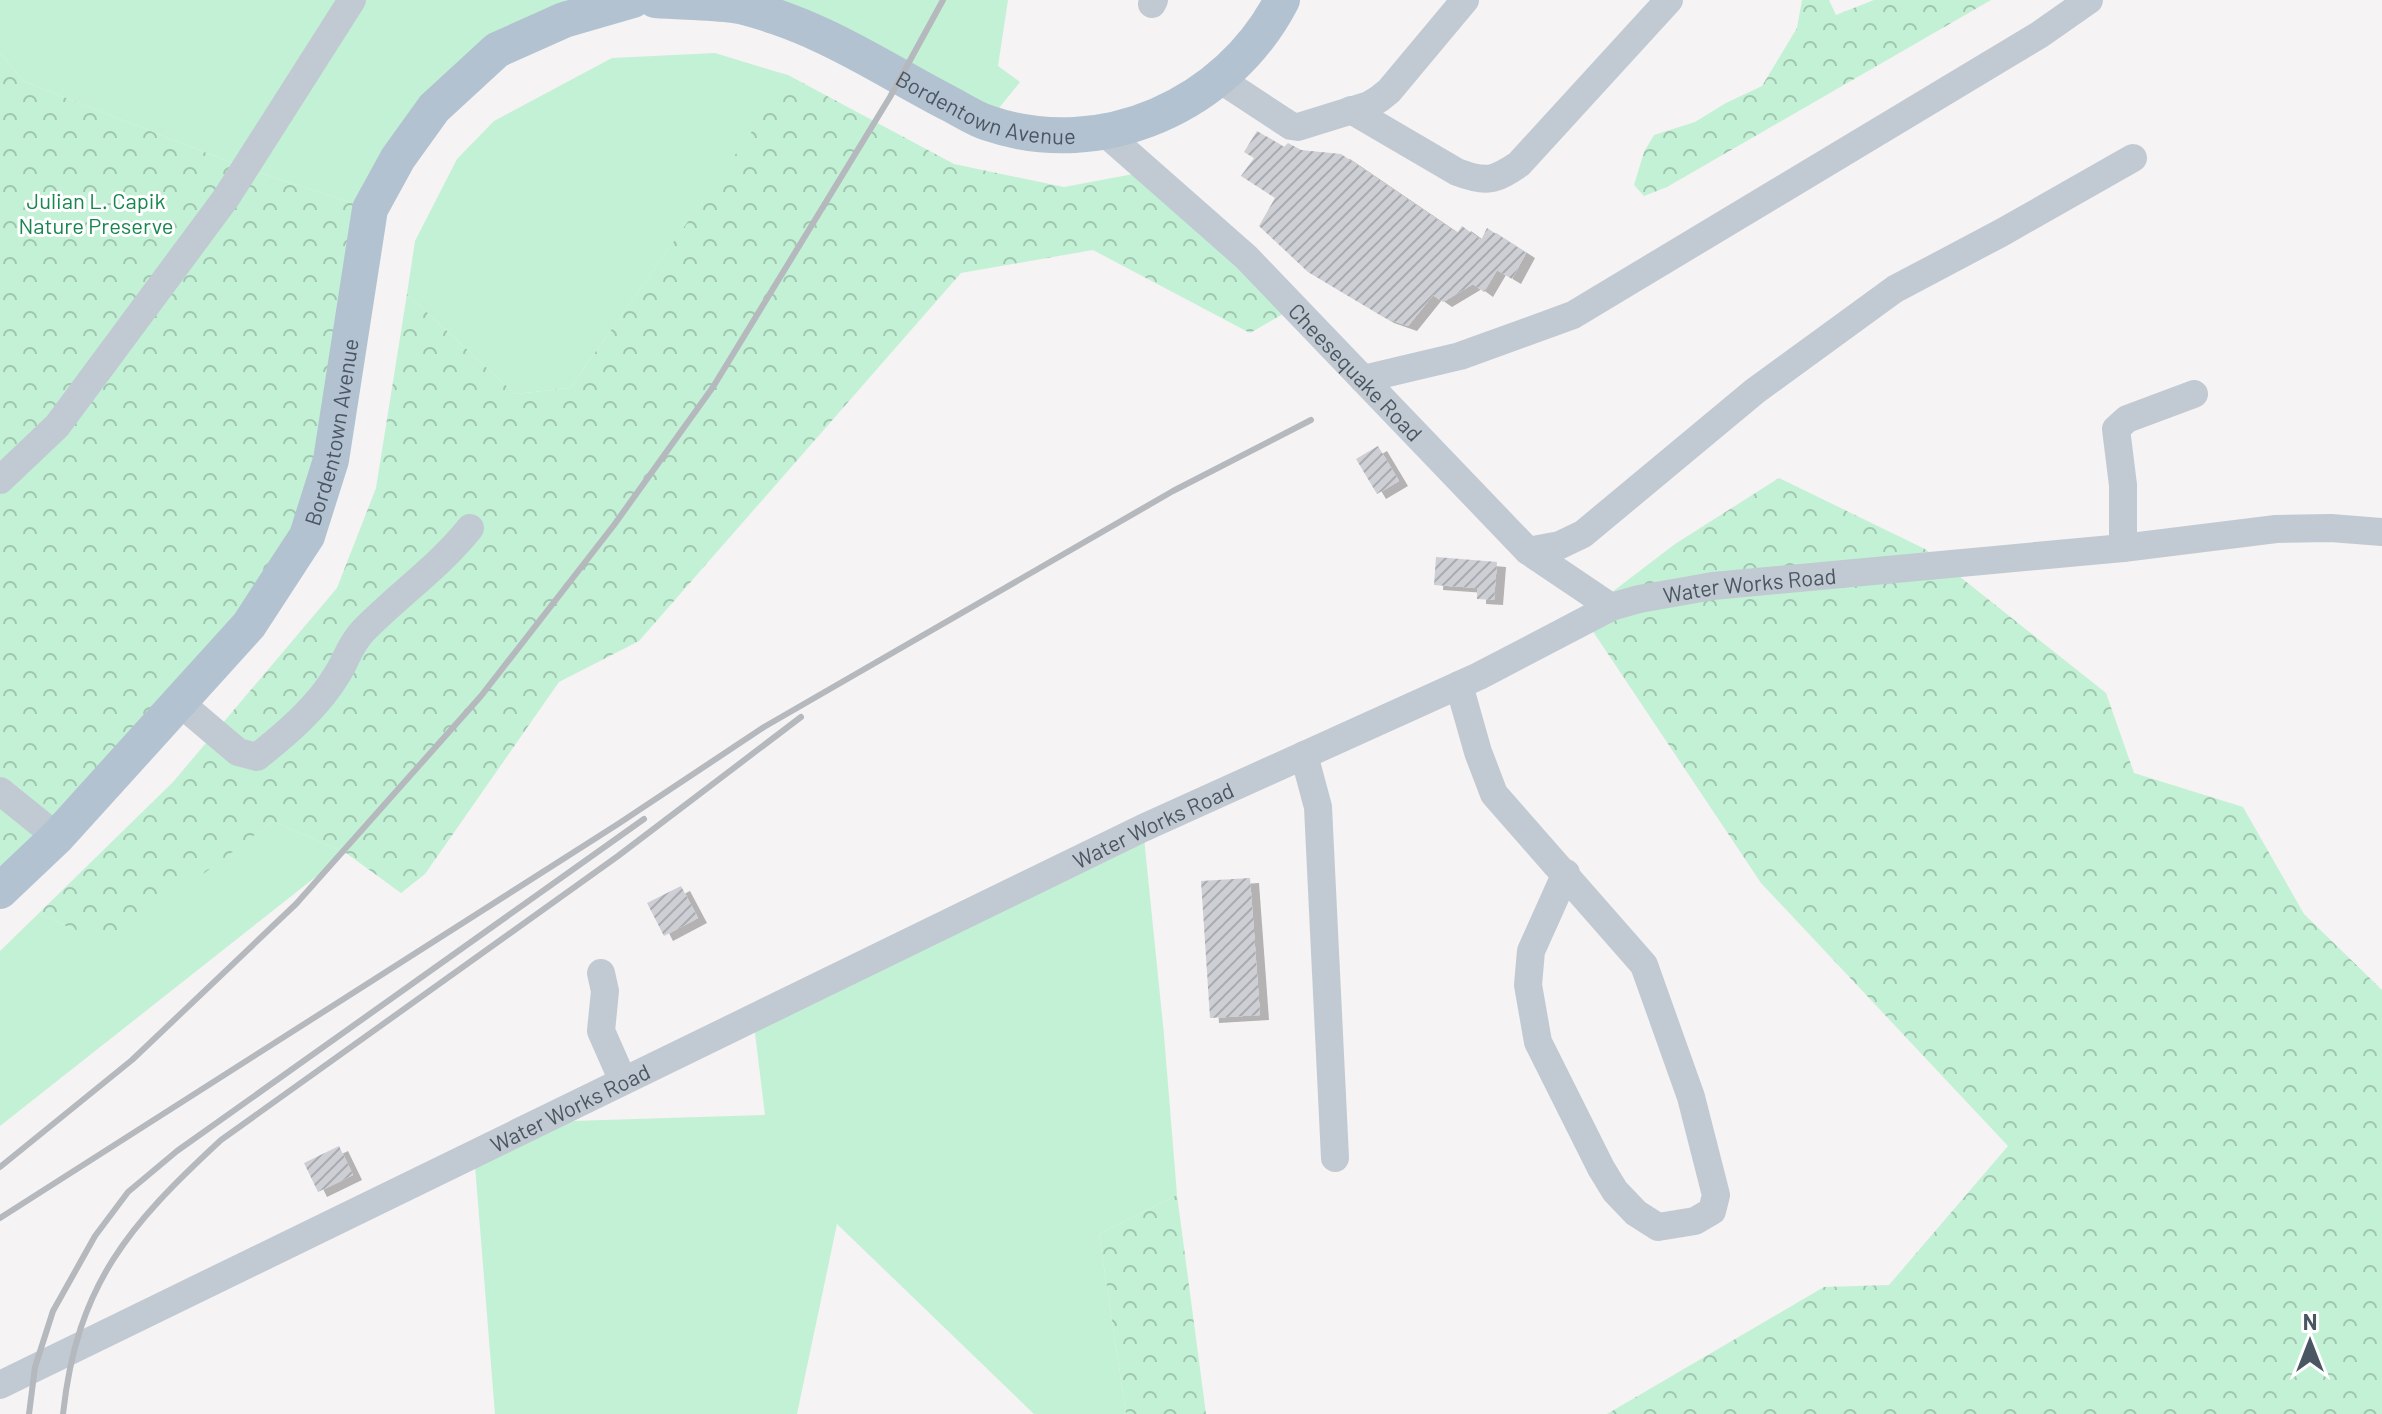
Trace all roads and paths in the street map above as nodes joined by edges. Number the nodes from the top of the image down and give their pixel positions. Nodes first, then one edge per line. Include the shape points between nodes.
1 (352, 0) edge
2 (633, 0) edge
3 (655, 0) edge
4 (1282, 0) edge
5 (1465, 0) edge
6 (1669, 0) edge
7 (2089, 0) edge
8 (1221, 80) junction
9 (1351, 110) junction
10 (1104, 132) junction
11 (2133, 158) dead end
12 (1363, 379) junction
13 (2194, 394) dead end
14 (0, 480) edge
15 (470, 528) dead end
16 (2382, 532) edge
17 (2123, 548) junction
18 (1528, 551) junction
19 (1611, 607) junction
20 (1459, 685) junction
21 (179, 702) junction
22 (1304, 755) junction
23 (0, 791) edge
24 (57, 837) junction
25 (1566, 873) junction
26 (0, 891) edge
27 (601, 973) dead end
28 (623, 1081) junction
29 (1335, 1158) dead end
30 (0, 1385) edge

1 - 14 street via 226,198 57,426
2 - 21 main road, Bordentown Avenue via 564,20 497,50 434,108 398,158 370,209 331,460 307,536 249,625
3 - 10 main road, Bordentown Avenue via 738,5 820,34 987,123 1044,135
4 - 8 main road, Bordentown Avenue via 1269,25
5 - 9 street via 1389,91
6 - 9 street via 1519,164 1492,179 1457,172
7 - 12 street via 1573,315 1460,356
8 - 9 street via 1291,126
8 - 10 main road, Bordentown Avenue via 1188,102
10 - 12 street, Cheesequake Road via 1246,257
11 - 18 street via 1895,289 1755,391 1583,534
12 - 18 street, Cheesequake Road
13 - 17 street via 2127,419 2116,429
15 - 21 street via 348,647 338,673 300,722 257,757 238,752
16 - 17 street, Water Works Road via 2276,529
17 - 19 street, Water Works Road via 1713,586
18 - 19 street, Cheesequake Road
19 - 20 street, Water Works Road
20 - 22 street, Water Works Road
20 - 25 street via 1494,794
21 - 24 main road, Bordentown Avenue
22 - 28 street, Water Works Road
22 - 29 street via 1318,807
23 - 24 street
24 - 26 main road, Bordentown Avenue
25 - 25 street via 1644,965 1691,1097 1716,1195 1712,1211 1695,1221 1658,1227 1615,1191 1538,1042 1528,985 1531,951
27 - 28 street via 601,1031
28 - 30 street, Water Works Road

